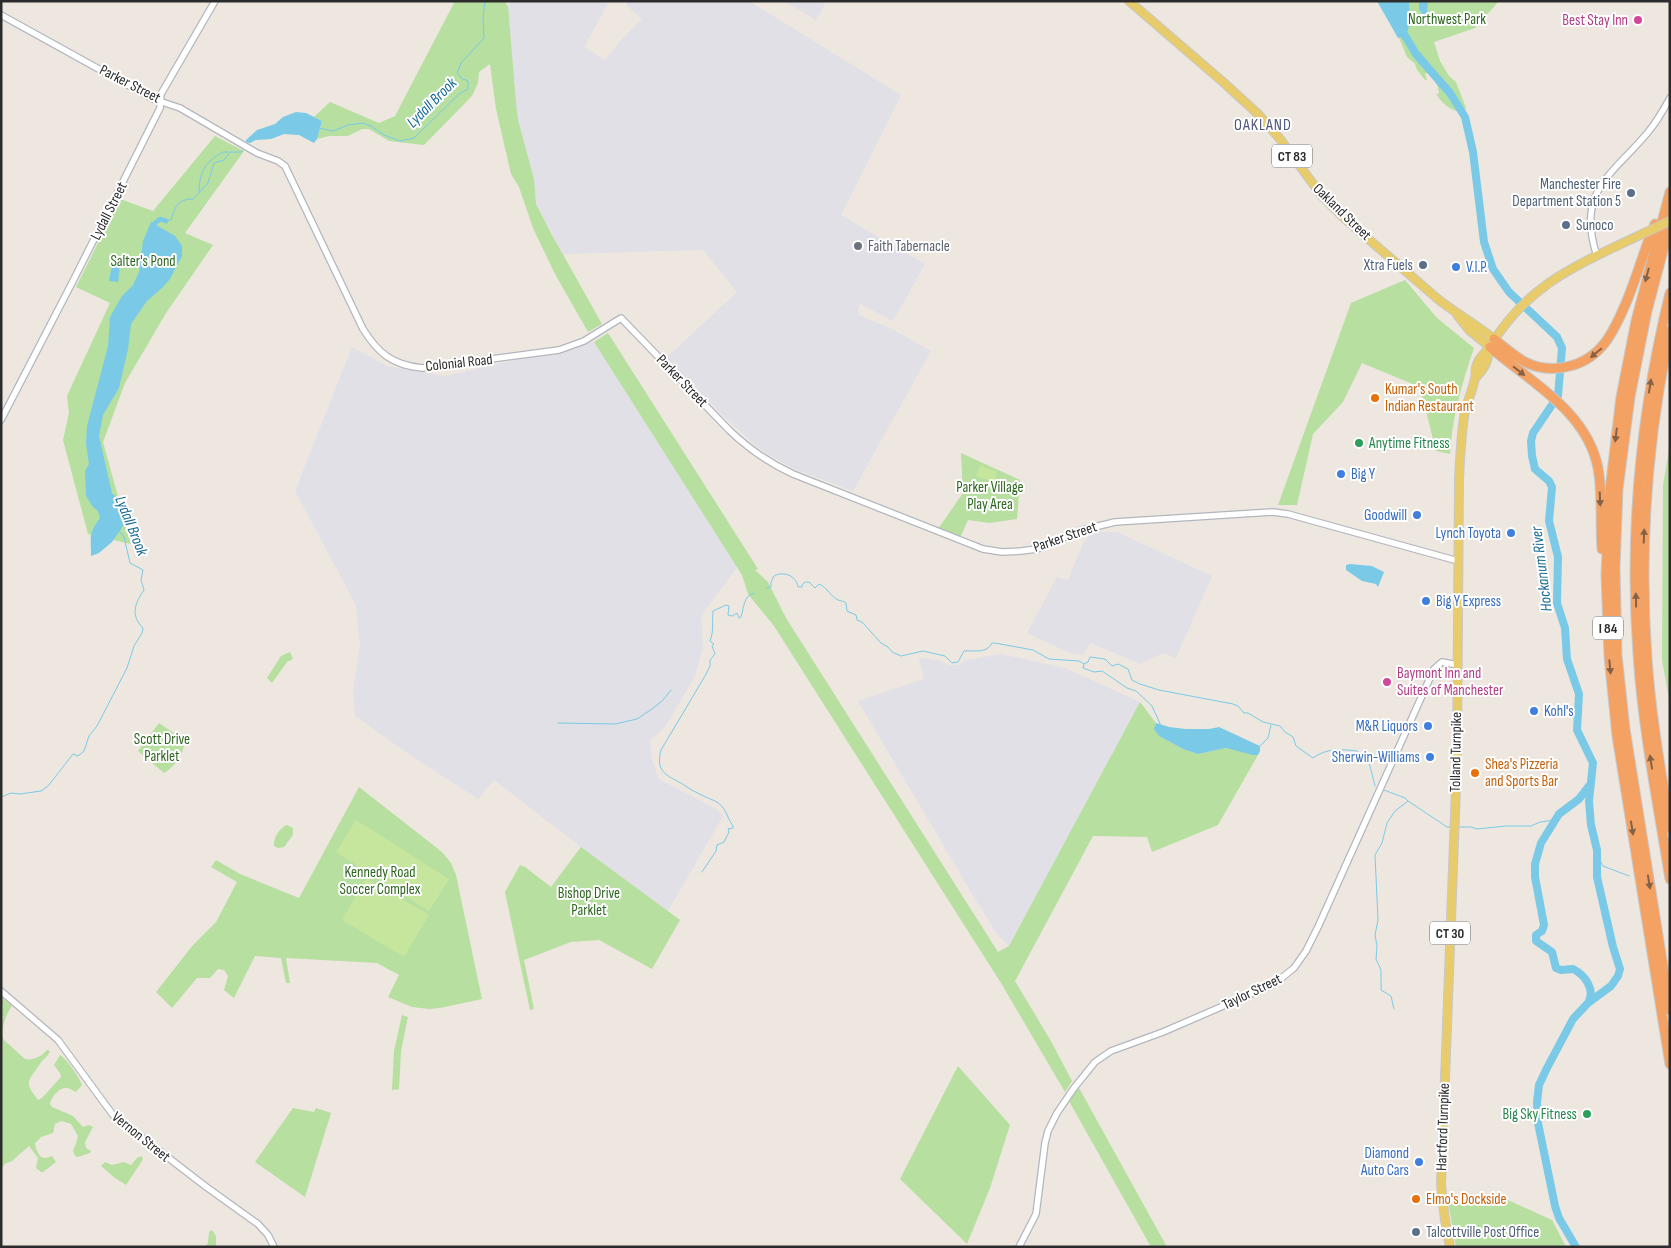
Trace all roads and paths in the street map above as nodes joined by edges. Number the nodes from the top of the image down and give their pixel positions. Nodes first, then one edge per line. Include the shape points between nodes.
1 (215, 1) edge
2 (1129, 1) edge
3 (1, 15) edge
4 (1670, 98) edge
5 (160, 101) junction
6 (285, 166) joint
7 (1669, 193) edge
8 (1670, 222) edge
9 (1597, 256) junction
10 (1670, 293) edge
11 (621, 318) joint
12 (1670, 331) edge
13 (1492, 343) junction
14 (1, 420) edge
15 (1458, 561) junction
16 (1607, 605) junction
17 (1458, 665) junction
18 (1670, 828) edge
19 (1670, 879) edge
20 (1, 991) edge
21 (1670, 1010) edge
22 (1446, 1036) joint
23 (1670, 1064) edge
24 (274, 1247) edge
25 (1019, 1247) edge
26 (1450, 1247) edge

1 - 5 street, Lydall Street
2 - 13 main road, Oakland Street / CT 83 via 1258,114 1322,196 1340,214 1454,312 1469,330
3 - 5 street, Parker Street
4 - 9 street via 1650,130 1614,167 1595,196 1590,237
5 - 6 street, Parker Street via 194,115
5 - 14 street, Lydall Street via 160,108
6 - 11 street, Colonial Road via 372,344 382,354 407,367 422,368 560,350 584,341
7 -> 13 highway via 1612,334 1593,356 1569,367 1552,369 1524,361
7 -> 16 highway, I 84 via 1636,321 1621,397 1609,497
8 - 9 main road, CT 30, bridge
8 -> 21 highway via 1646,311 1630,397 1619,480 1615,568 1617,655 1625,729
9 - 13 main road, Tolland Turnpike / CT 30 via 1554,279 1530,297
19 -> 10 highway via 1643,709 1635,580 1644,426
11 - 15 street, Parker Street via 730,431 766,461 983,549 1002,552 1037,549 1082,530 1115,522 1273,512
18 -> 12 highway, I 84 via 1650,694 1644,574 1645,509 1652,439
13 - 15 main road, Tolland Turnpike / CT 30 via 1476,367 1465,412 1461,438
13 -> 16 highway via 1564,408 1583,432 1593,452 1598,468
15 - 17 main road, Tolland Turnpike / CT 30
16 -> 23 highway, I 84 via 1617,736
17 - 22 main road, Tolland Turnpike / CT 30
17 - 25 street, Taylor Street via 1442,662 1434,669 1318,927 1294,968 1274,984 1111,1051 1084,1074 1048,1131 1036,1214
20 - 24 street, Vernon Street via 58,1040 112,1115 258,1224
22 - 26 main road, Hartford Turnpike / CT 30 via 1441,1191

